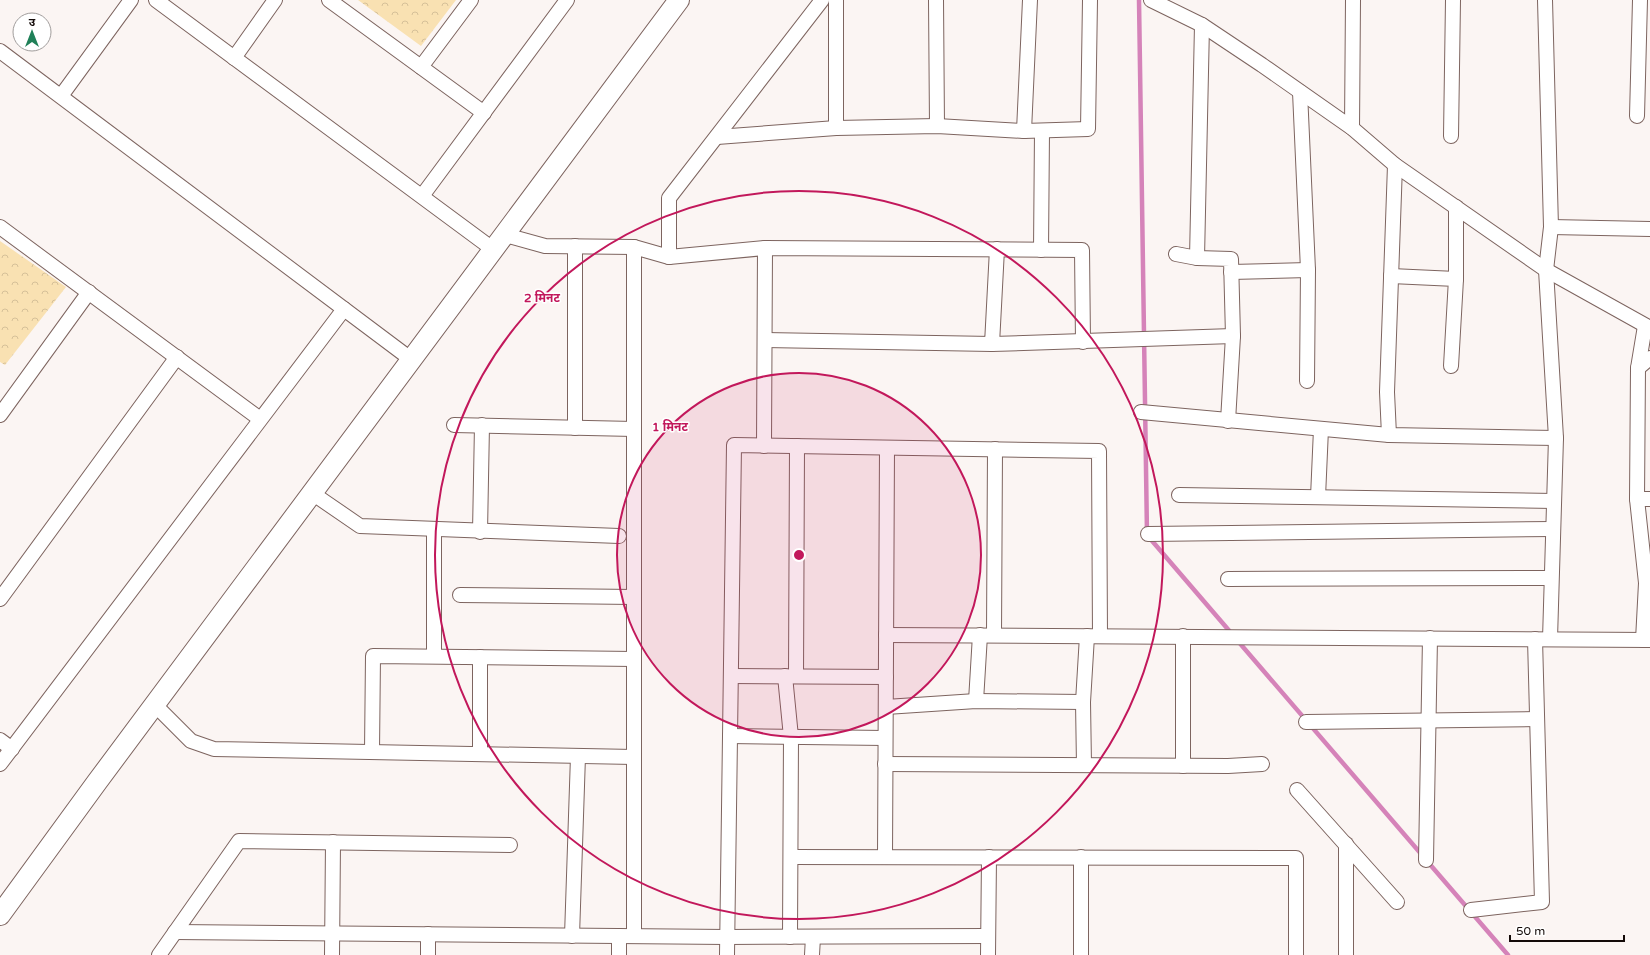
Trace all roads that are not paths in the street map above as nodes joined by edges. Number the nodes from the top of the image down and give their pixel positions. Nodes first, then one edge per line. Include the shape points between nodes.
1 (131, 0) edge
2 (156, 0) edge
3 (275, 0) edge
4 (329, 0) edge
5 (471, 0) edge
6 (567, 0) edge
7 (679, 0) edge
8 (822, 0) edge
9 (836, 0) edge
10 (936, 0) edge
11 (1030, 0) edge
12 (1090, 0) edge
13 (1151, 0) edge
14 (1353, 0) edge
15 (1453, 0) edge
16 (1545, 0) edge
17 (1640, 0) edge
18 (1202, 25) junction
19 (0, 51) edge
20 (234, 58) junction
21 (421, 67) junction
22 (1300, 92) junction
23 (61, 96) junction
24 (484, 113) junction
25 (1637, 116) dead end
26 (937, 126) junction
27 (836, 128) junction
28 (1352, 128) junction
29 (1024, 131) junction
30 (1042, 131) junction
31 (1451, 136) dead end
32 (717, 137) junction
33 (1395, 165) junction
34 (422, 196) junction
35 (1456, 207) junction
36 (0, 226) edge
37 (1551, 227) junction
38 (1650, 229) edge
39 (499, 242) junction
40 (575, 246) junction
41 (634, 247) junction
42 (765, 248) junction
43 (997, 249) junction
44 (1041, 250) junction
45 (1176, 254) dead end
46 (668, 257) junction
47 (1197, 258) junction
48 (1308, 270) junction
49 (1546, 270) junction
50 (1231, 272) junction
51 (1391, 276) junction
52 (1456, 279) junction
53 (89, 292) junction
54 (344, 309) junction
55 (1648, 327) edge
56 (1233, 336) junction
57 (765, 340) junction
58 (1083, 342) junction
59 (992, 344) junction
60 (177, 357) junction
61 (1650, 358) edge
62 (412, 360) junction
63 (1451, 366) dead end
64 (1638, 368) junction
65 (1307, 381) dead end
66 (1141, 412) dead end
67 (0, 415) edge
68 (260, 419) junction
69 (1228, 421) junction
70 (454, 425) dead end
71 (482, 426) junction
72 (575, 428) junction
73 (634, 429) junction
74 (1321, 429) junction
75 (1389, 435) junction
76 (1556, 438) junction
77 (764, 446) junction
78 (797, 446) junction
79 (887, 448) junction
80 (995, 449) junction
81 (312, 493) junction
82 (1179, 495) dead end
83 (1318, 497) junction
84 (1644, 499) edge
85 (1554, 501) junction
86 (434, 529) junction
87 (1553, 529) junction
88 (480, 532) junction
89 (1148, 534) dead end
90 (619, 536) dead end
91 (1551, 578) junction
92 (1228, 579) dead end
93 (1648, 583) edge
94 (460, 595) dead end
95 (634, 597) junction
96 (0, 599) edge
97 (886, 635) junction
98 (980, 635) junction
99 (994, 635) junction
100 (1093, 636) junction
101 (1183, 636) junction
102 (1430, 638) junction
103 (1535, 639) junction
104 (1550, 639) junction
105 (1647, 640) edge
106 (434, 656) junction
107 (480, 656) junction
108 (634, 659) junction
109 (731, 676) junction
110 (790, 676) junction
111 (886, 677) junction
112 (976, 701) junction
113 (1083, 702) junction
114 (154, 704) junction
115 (886, 707) junction
116 (1537, 719) junction
117 (1429, 720) junction
118 (1306, 722) dead end
119 (730, 736) junction
120 (791, 737) junction
121 (885, 738) junction
122 (0, 740) edge
123 (12, 749) junction
124 (372, 751) junction
125 (480, 754) junction
126 (578, 756) junction
127 (634, 757) junction
128 (0, 764) edge
129 (885, 764) junction
130 (1262, 764) dead end
131 (1084, 766) junction
132 (1183, 766) junction
133 (1297, 790) dead end
134 (333, 842) junction
135 (1346, 844) junction
136 (510, 845) dead end
137 (791, 857) junction
138 (885, 857) junction
139 (989, 857) junction
140 (1081, 857) junction
141 (1426, 860) dead end
142 (1397, 902) dead end
143 (1471, 910) dead end
144 (0, 915) edge
145 (175, 932) junction
146 (332, 933) junction
147 (428, 934) junction
148 (572, 936) junction
149 (619, 936) junction
150 (634, 936) junction
151 (988, 936) junction
152 (727, 937) junction
153 (790, 937) junction
154 (813, 937) junction
155 (159, 955) edge
156 (332, 955) edge
157 (428, 955) edge
158 (619, 955) edge
159 (727, 955) edge
160 (812, 955) edge
161 (988, 955) edge
162 (1081, 955) edge
163 (1296, 955) edge
164 (1346, 955) edge

1 - 23 street
2 - 20 street
3 - 20 street
4 - 21 street
5 - 21 street
6 - 24 street
7 - 39 street
8 - 32 street
9 - 27 street
10 - 26 street
11 - 29 street
12 - 30 street via 1088,129
13 - 18 street
14 - 28 street
15 - 31 street
16 - 37 street
17 - 25 street
18 - 22 street
18 - 47 street
19 - 23 street
20 - 34 street
21 - 24 street
22 - 28 street
22 - 48 street
23 - 54 street
24 - 34 street
26 - 27 street
26 - 29 street
27 - 32 street
28 - 33 street
29 - 30 street
30 - 44 street
32 - 46 street via 669,198
33 - 35 street
33 - 51 street
34 - 39 street
35 - 49 street
35 - 52 street
36 - 53 street
37 - 38 street
37 - 49 street
39 - 40 street
39 - 62 street
40 - 41 street
40 - 72 street
41 - 46 street
41 - 73 street
42 - 43 street
42 - 46 street
42 - 57 street
43 - 44 street
43 - 59 street
44 - 58 street via 1082,250
45 - 47 street
47 - 50 street via 1231,259
48 - 50 street
48 - 65 street
49 - 55 street
49 - 76 street
50 - 56 street
51 - 52 street
51 - 75 street via 1387,392
52 - 63 street
53 - 60 street
53 - 67 street
54 - 62 street
54 - 68 street
55 - 64 street
56 - 58 street
56 - 69 street
57 - 59 street
57 - 77 street
58 - 59 street
60 - 68 street
60 - 96 street
61 - 64 street
62 - 81 street
64 - 84 street
66 - 69 street
68 - 123 street
69 - 74 street
70 - 71 street
71 - 72 street
71 - 88 street
72 - 73 street
73 - 95 street
74 - 75 street
74 - 83 street
75 - 76 street
76 - 85 street
77 - 78 street
77 - 109 street via 734,445
78 - 79 street
78 - 110 street
79 - 80 street
79 - 97 street
80 - 99 street
80 - 100 street via 1098,451
81 - 86 street via 360,526
81 - 114 street
82 - 83 street
83 - 85 street
84 - 93 street
85 - 87 street
86 - 88 street
86 - 106 street
87 - 89 street
87 - 91 street
88 - 90 street
91 - 92 street
91 - 104 street
93 - 105 street
94 - 95 street
95 - 108 street
97 - 98 street
97 - 111 street
98 - 99 street
98 - 112 street
99 - 100 street
100 - 101 street
100 - 113 street
101 - 102 street
101 - 132 street
102 - 103 street
102 - 117 street
103 - 104 street
103 - 116 street
104 - 105 street
106 - 107 street
106 - 124 street via 373,656
107 - 108 street
107 - 125 street
108 - 127 street
109 - 110 street
109 - 119 street
110 - 111 street
110 - 120 street
111 - 115 street
112 - 113 street
112 - 115 street
113 - 131 street
114 - 124 street via 191,741 214,749
114 - 144 street
115 - 121 street
116 - 117 street
116 - 143 street via 1542,902
117 - 118 street
117 - 141 street
119 - 120 street
119 - 152 street
120 - 121 street
120 - 137 street
121 - 129 street
122 - 123 street
123 - 128 street
124 - 125 street
125 - 126 street
126 - 127 street
126 - 148 street
127 - 150 street
129 - 131 street
129 - 138 street
130 - 132 street
131 - 132 street
133 - 135 street
134 - 136 street
134 - 145 street via 238,841
134 - 146 street
135 - 142 street
135 - 164 street
137 - 138 street
137 - 153 street
138 - 139 street
139 - 140 street
139 - 151 street
140 - 162 street
140 - 163 street via 1296,858
145 - 146 street
145 - 155 street
146 - 147 street
146 - 156 street
147 - 148 street
147 - 157 street
148 - 149 street
149 - 150 street
149 - 158 street
150 - 152 street
151 - 154 street
151 - 161 street
152 - 153 street
152 - 159 street
153 - 154 street
154 - 160 street

